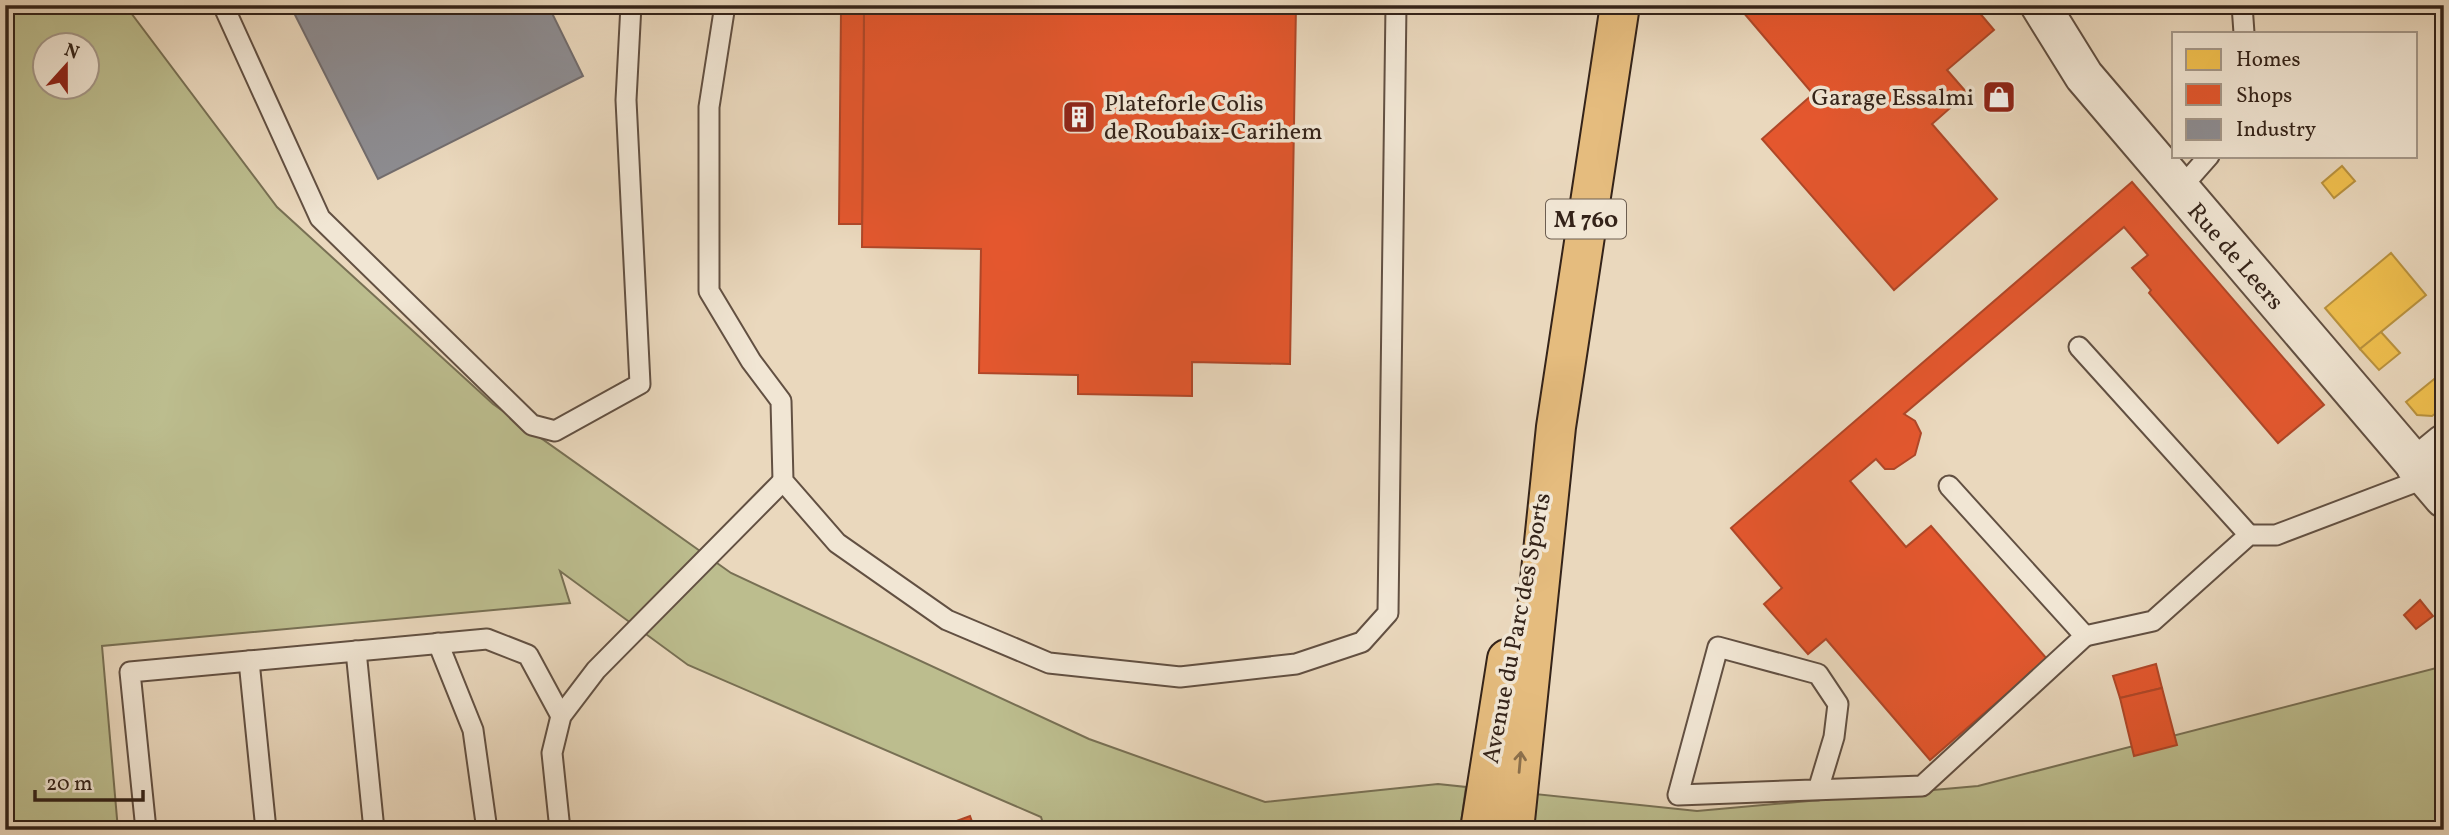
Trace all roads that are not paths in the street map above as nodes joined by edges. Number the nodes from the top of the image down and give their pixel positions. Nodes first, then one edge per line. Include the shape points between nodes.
1 (223, 5) edge
2 (631, 5) edge
3 (724, 5) edge
4 (1396, 5) edge
5 (2039, 5) edge
6 (2242, 5) edge
7 (1620, 8) edge
8 (2244, 32) edge
9 (2207, 158) edge
10 (2179, 190) junction
11 (2079, 347) dead end
12 (1556, 427) junction
13 (2432, 472) edge
14 (783, 481) junction
15 (1949, 486) dead end
16 (2249, 535) junction
17 (2085, 636) junction
18 (438, 643) junction
19 (356, 651) junction
20 (249, 661) junction
21 (561, 716) junction
22 (1818, 790) junction
23 (146, 830) edge
24 (266, 830) edge
25 (374, 830) edge
26 (487, 830) edge
27 (560, 830) edge
28 (1480, 830) edge
29 (1514, 830) edge

1 - 2 lane via 320,218 533,425 555,432 640,384 626,100
3 - 14 lane via 709,107 709,291 780,401
4 - 14 lane via 1388,613 1362,642 1296,664 1180,677 1049,663 947,620 837,543
5 - 10 street, Rue de Leers via 2084,76
6 - 8 lane
7 - 12 main road, Avenue du Parc des Sports / M 760
9 - 10 lane
10 - 13 street, Rue de Leers
11 - 16 lane
12 - 28 main road, Avenue du Parc des Sports / M 760 via 1502,684
29 -> 12 main road, Avenue du Parc des Sports / M 760
13 - 16 lane via 2276,535
14 - 21 lane via 596,670
15 - 17 lane
16 - 17 lane via 2153,621
17 - 22 lane via 1922,786
18 - 19 lane
18 - 21 lane via 488,639 528,655
18 - 26 lane via 472,730
19 - 20 lane
19 - 25 lane
20 - 23 lane via 130,672
20 - 24 lane
21 - 27 lane via 552,753
22 - 22 lane via 1678,795 1718,647 1818,674 1838,704 1834,737

